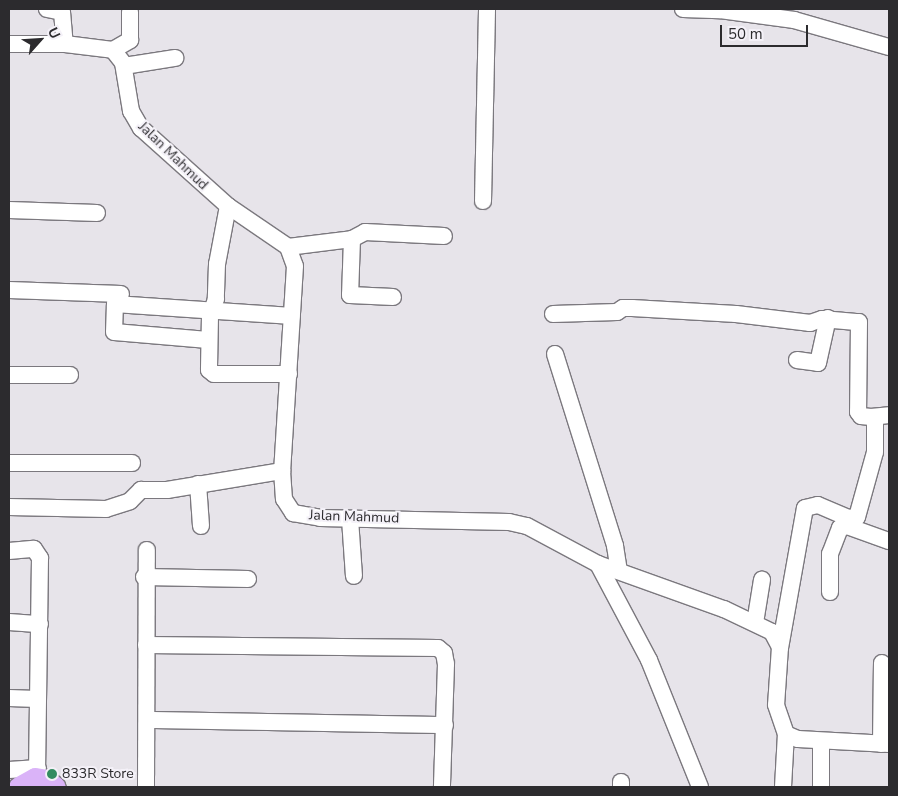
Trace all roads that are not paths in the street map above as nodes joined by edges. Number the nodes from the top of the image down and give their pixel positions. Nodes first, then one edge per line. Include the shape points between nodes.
1 (47, 9) edge
2 (487, 9) edge
3 (683, 9) edge
4 (744, 11) edge
5 (130, 12) dead end
6 (9, 44) edge
7 (66, 44) junction
8 (889, 47) edge
9 (113, 50) junction
10 (175, 58) dead end
11 (124, 66) junction
12 (483, 201) dead end
13 (228, 206) junction
14 (9, 210) edge
15 (97, 213) dead end
16 (444, 236) dead end
17 (352, 239) junction
18 (288, 247) junction
19 (9, 290) edge
20 (121, 294) dead end
21 (393, 297) dead end
22 (212, 311) junction
23 (553, 314) dead end
24 (292, 316) junction
25 (828, 318) junction
26 (208, 340) junction
27 (555, 354) dead end
28 (797, 360) dead end
29 (289, 374) junction
30 (9, 375) edge
31 (70, 375) dead end
32 (882, 416) edge
33 (9, 462) edge
34 (132, 463) dead end
35 (282, 471) junction
36 (198, 484) junction
37 (9, 507) edge
38 (350, 518) junction
39 (201, 526) dead end
40 (889, 540) edge
41 (147, 550) dead end
42 (9, 551) edge
43 (598, 564) junction
44 (619, 571) junction
45 (354, 576) dead end
46 (144, 577) junction
47 (248, 579) dead end
48 (762, 580) dead end
49 (830, 592) dead end
50 (9, 622) edge
51 (755, 623) junction
52 (40, 624) junction
53 (146, 645) junction
54 (780, 648) junction
55 (882, 663) dead end
56 (9, 698) edge
57 (37, 699) junction
58 (147, 720) junction
59 (445, 725) junction
60 (786, 734) junction
61 (821, 741) junction
62 (885, 744) edge
63 (9, 770) edge
64 (37, 780) edge
65 (146, 787) edge
66 (442, 787) edge
67 (700, 787) edge
68 (783, 787) edge
69 (821, 787) edge

1 - 7 street via 62,12
2 - 12 street
3 - 4 street
4 - 8 street via 815,24
5 - 9 street via 130,40
6 - 7 street
7 - 9 street
9 - 11 street, Jalan Mahmud
10 - 11 street
11 - 13 street, Jalan Mahmud via 131,111 142,128
13 - 18 street, Jalan Mahmud
13 - 22 street
14 - 15 street
16 - 17 street via 365,232
17 - 18 street
17 - 21 street via 350,295
18 - 24 street, Jalan Mahmud via 295,266
19 - 20 street
22 - 24 street
22 - 26 street
22 - 26 street via 114,304 114,332
23 - 25 street via 617,312 622,308 632,308 736,314 810,323
24 - 29 street, Jalan Mahmud
25 - 28 street via 818,363
25 - 32 street via 858,322 858,412 861,416
26 - 29 street via 209,370 214,374
27 - 44 street via 615,546
29 - 35 street, Jalan Mahmud
30 - 31 street
32 - 54 street via 857,517 849,518 818,505 805,508
33 - 34 street
35 - 36 street
35 - 38 street, Jalan Mahmud via 284,499 292,513
36 - 37 street via 167,490 141,490 130,500 106,509
36 - 39 street
38 - 43 street, Jalan Mahmud via 514,523 547,535
38 - 45 street
40 - 49 street via 847,526 840,528 830,554
41 - 46 street
42 - 52 street via 38,552
43 - 44 street, Jalan Mahmud
43 - 67 street via 649,660
44 - 51 street, Jalan Mahmud
46 - 47 street
46 - 53 street
48 - 51 street
50 - 52 street
51 - 54 street, Jalan Mahmud via 772,632
52 - 57 street
53 - 58 street
53 - 59 street via 438,648 446,660
54 - 60 street via 776,705
55 - 62 street
56 - 57 street
57 - 64 street
58 - 59 street
58 - 65 street
59 - 66 street
60 - 61 street
60 - 68 street
61 - 62 street
61 - 69 street
63 - 64 street

